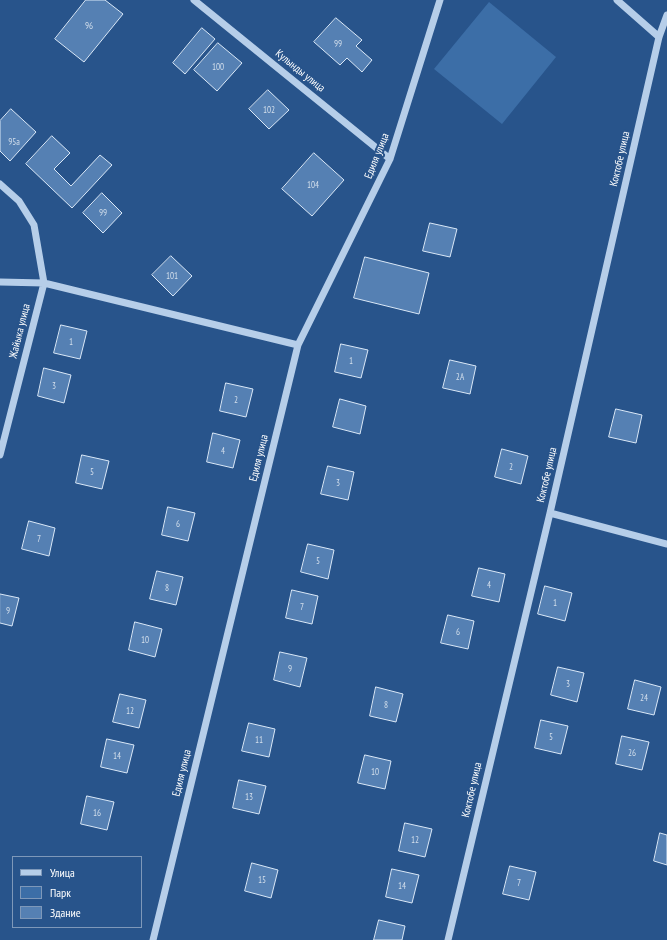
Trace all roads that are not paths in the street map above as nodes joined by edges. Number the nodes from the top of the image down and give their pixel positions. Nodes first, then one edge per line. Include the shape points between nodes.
1 (194, 0) edge
2 (440, 0) edge
3 (618, 1) edge
4 (667, 15) edge
5 (659, 36) junction
6 (390, 159) junction
7 (0, 184) edge
8 (0, 282) edge
9 (44, 283) junction
10 (298, 345) junction
11 (0, 454) edge
12 (550, 513) junction
13 (667, 544) edge
14 (153, 940) edge
15 (448, 940) edge

1 - 6 street, Кулынды улица
2 - 6 street, Едиля улица
3 - 5 street
4 - 5 street, Коктобе улица
5 - 12 street, Коктобе улица
6 - 10 street, Едиля улица
7 - 9 street via 19,201 34,225
8 - 9 street
9 - 10 street
9 - 11 street, Жайыка улица
10 - 14 street, Едиля улица
12 - 13 street
12 - 15 street, Коктобе улица

